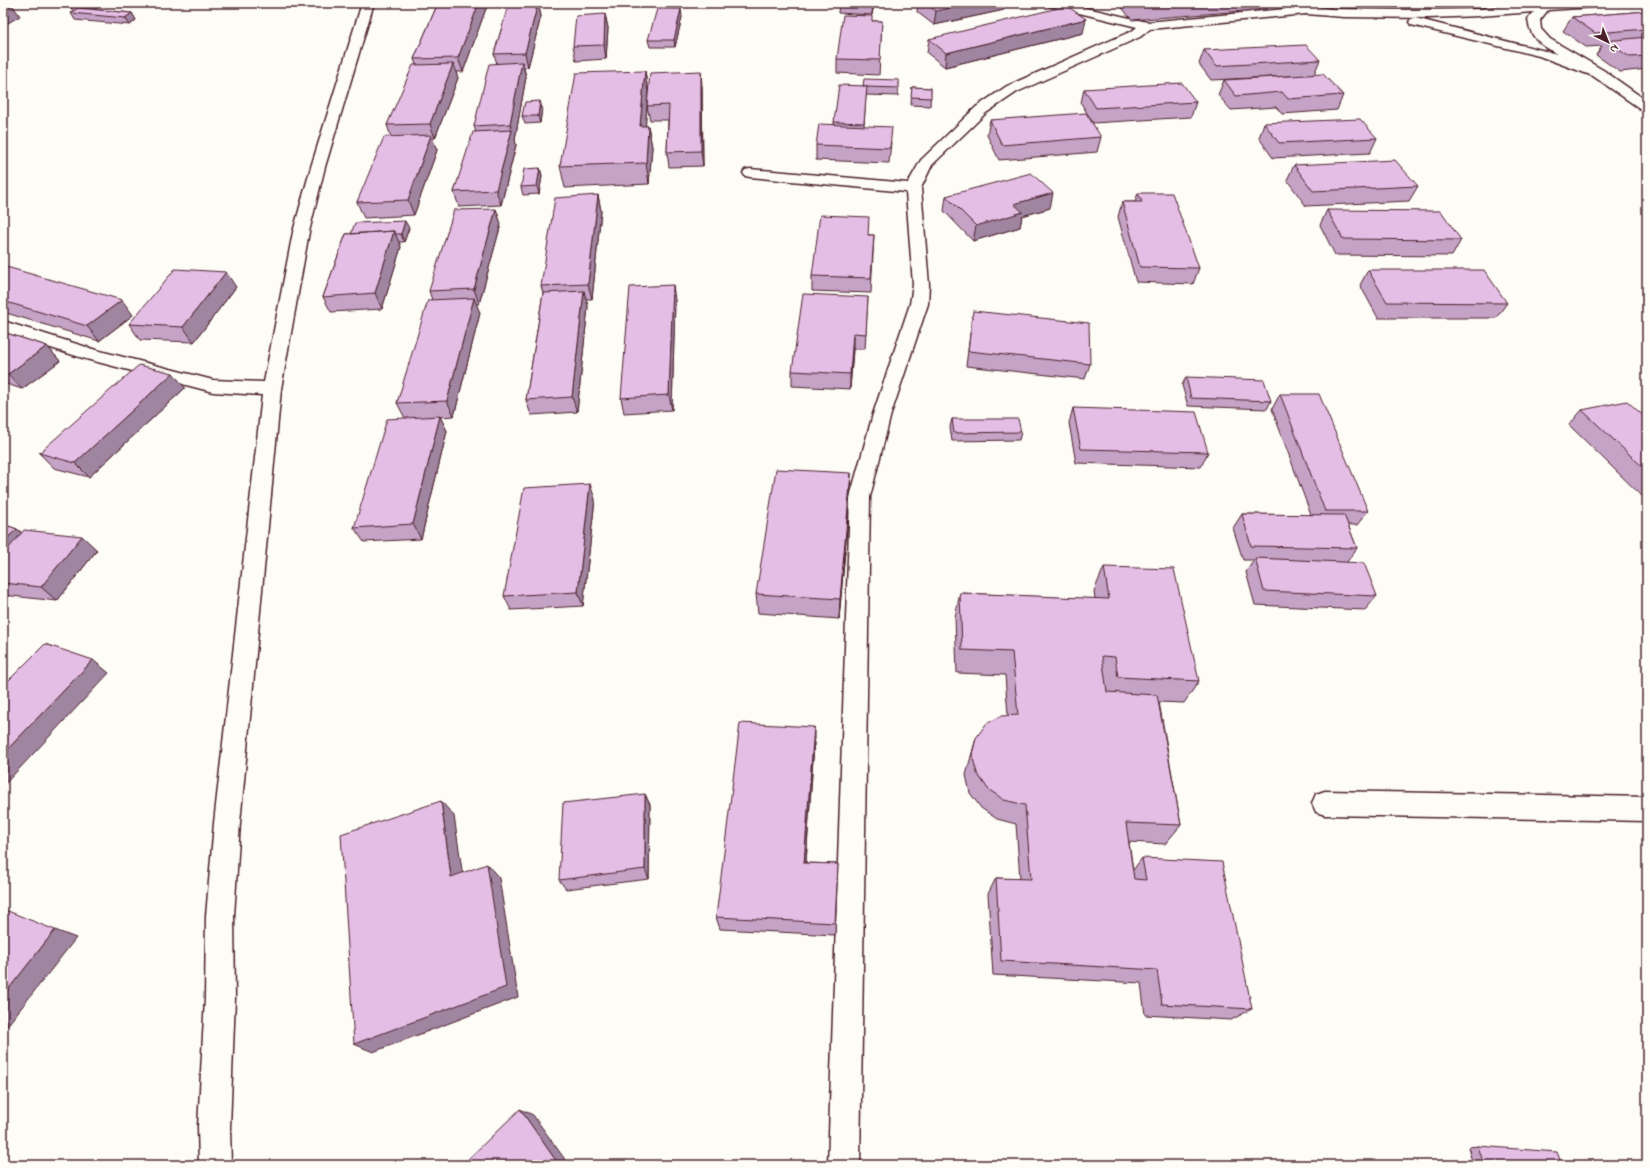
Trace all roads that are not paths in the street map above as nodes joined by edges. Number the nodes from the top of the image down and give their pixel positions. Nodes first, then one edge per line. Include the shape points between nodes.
1 (368, 3) edge
2 (1050, 3) edge
3 (1279, 3) edge
4 (1594, 3) edge
5 (1544, 5) edge
6 (1303, 11) junction
7 (1375, 14) junction
8 (1148, 26) junction
9 (1598, 73) junction
10 (1647, 107) edge
11 (750, 173) dead end
12 (913, 188) junction
13 (3, 327) edge
14 (272, 389) junction
15 (1325, 803) dead end
16 (1647, 809) edge
17 (215, 1165) edge
18 (844, 1165) edge

1 - 14 street via 301,232
2 - 8 street
3 - 6 street
4 - 5 street
5 - 7 street via 1511,10
5 - 9 street via 1534,19 1535,30 1546,42
6 - 7 street
6 - 8 street
7 - 9 street via 1516,45
8 - 12 street via 1136,34 1012,89 981,110 926,164
9 - 10 street
11 - 12 street
12 - 18 street via 921,285 919,304 882,414 860,497
13 - 14 street via 92,355 212,386
14 - 17 street via 227,823 220,916
15 - 16 street

